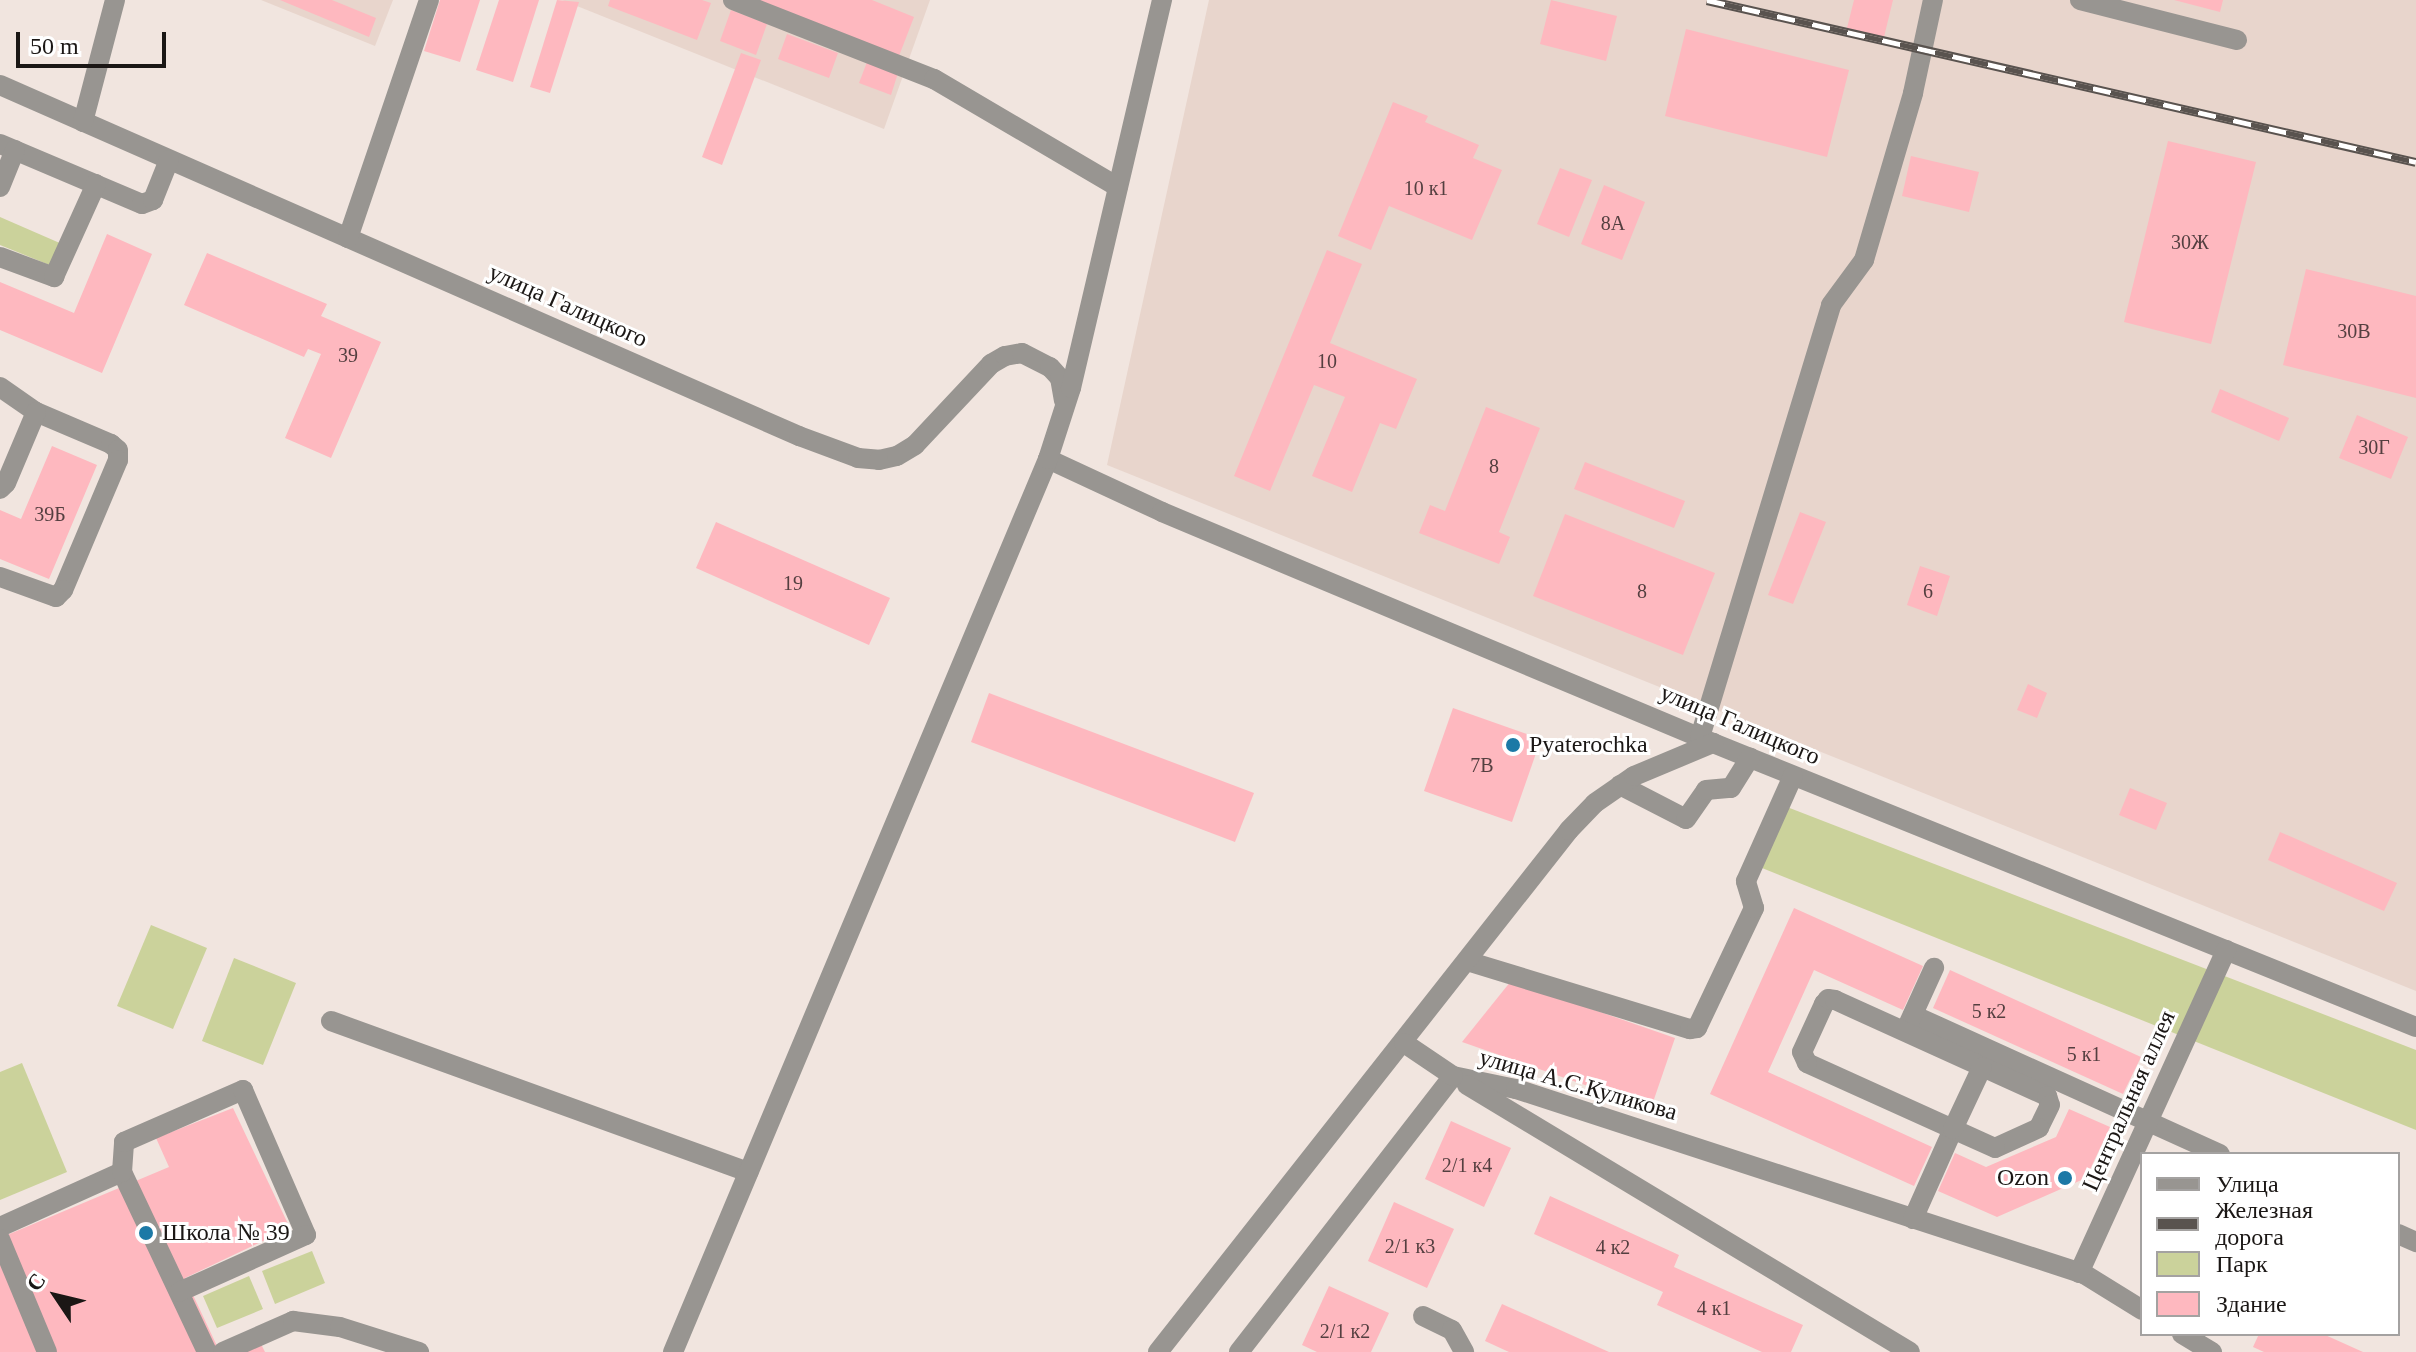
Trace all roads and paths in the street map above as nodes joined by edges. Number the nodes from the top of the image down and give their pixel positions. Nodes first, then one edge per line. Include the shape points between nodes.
1 (115, 0) edge
2 (429, 0) edge
3 (733, 0) edge
4 (1162, 0) edge
5 (1933, 0) edge
6 (2080, 0) edge
7 (2237, 40) dead end
8 (0, 85) edge
9 (83, 122) junction
10 (8, 147) edge
11 (169, 160) junction
12 (96, 184) junction
13 (0, 187) edge
14 (1118, 187) junction
15 (348, 238) junction
16 (0, 257) edge
17 (0, 387) edge
18 (1065, 409) junction
19 (36, 412) junction
20 (1048, 459) junction
21 (0, 489) edge
22 (0, 577) edge
23 (1706, 740) junction
24 (1750, 758) junction
25 (1793, 776) junction
26 (1620, 785) junction
27 (2226, 950) junction
28 (1467, 961) junction
29 (1934, 968) dead end
30 (331, 1021) dead end
31 (1909, 1023) junction
32 (2416, 1027) edge
33 (1404, 1043) junction
34 (1982, 1067) junction
35 (1453, 1076) junction
36 (2148, 1121) junction
37 (1953, 1129) junction
38 (2216, 1152) edge
39 (122, 1172) junction
40 (749, 1172) junction
41 (1913, 1219) junction
42 (0, 1227) edge
43 (0, 1239) edge
44 (2079, 1273) junction
45 (179, 1292) junction
46 (2140, 1309) edge
47 (1423, 1316) dead end
48 (2185, 1336) edge
49 (256, 1345) edge
50 (47, 1352) edge
51 (207, 1352) edge
52 (223, 1352) edge
53 (419, 1352) edge
54 (673, 1352) edge
55 (1158, 1352) edge
56 (1239, 1352) edge
57 (1464, 1352) edge
58 (1910, 1352) edge
59 (2212, 1352) edge

1 - 9 street
2 - 15 street
3 - 14 street via 934,79
4 - 14 street
5 - 23 street via 1913,93 1864,260 1831,305
6 - 7 street
8 - 9 street, улица Галицкого
9 - 11 street, улица Галицкого
10 - 12 street
10 - 13 street
11 - 12 street via 148,204
11 - 15 street, улица Галицкого
12 - 16 street via 54,277
14 - 18 street
15 - 18 street, улица Галицкого via 858,458 897,456 915,445 991,364 1005,356 1022,353 1050,367 1060,378
17 - 19 street
18 - 20 street
19 - 21 street
19 - 22 street via 111,444 118,450 118,460 56,597
20 - 23 street, улица Галицкого
20 - 40 street
23 - 24 street, улица Галицкого
23 - 26 street
24 - 25 street, улица Галицкого
24 - 26 street via 1731,788 1706,790 1686,819
25 - 27 street, улица Галицкого
25 - 28 street via 1746,881 1754,908 1697,1028
26 - 28 street via 1569,830
27 - 32 street, улица Галицкого
27 - 36 street, Центральная аллея
28 - 33 street
29 - 31 street
30 - 40 street
31 - 34 street
31 - 36 street
31 - 37 street via 1828,999 1802,1059
33 - 35 street
33 - 55 street
34 - 37 street
34 - 37 street via 2047,1096 2050,1105 2034,1131 1995,1148
35 - 41 street, улица А.С.Куликова via 1516,1089
35 - 56 street
35 - 58 street, улица А.С.Куликова
36 - 38 street
36 - 44 street, Центральная аллея
37 - 41 street
39 - 42 street
39 - 45 street
39 - 45 street via 124,1142 243,1090 306,1235
40 - 54 street
41 - 44 street, улица А.С.Куликова
43 - 50 street
44 - 46 street, улица А.С.Куликова
45 - 51 street
47 - 57 street via 1452,1330
48 - 59 street
49 - 52 street
49 - 53 street via 293,1321 340,1327

